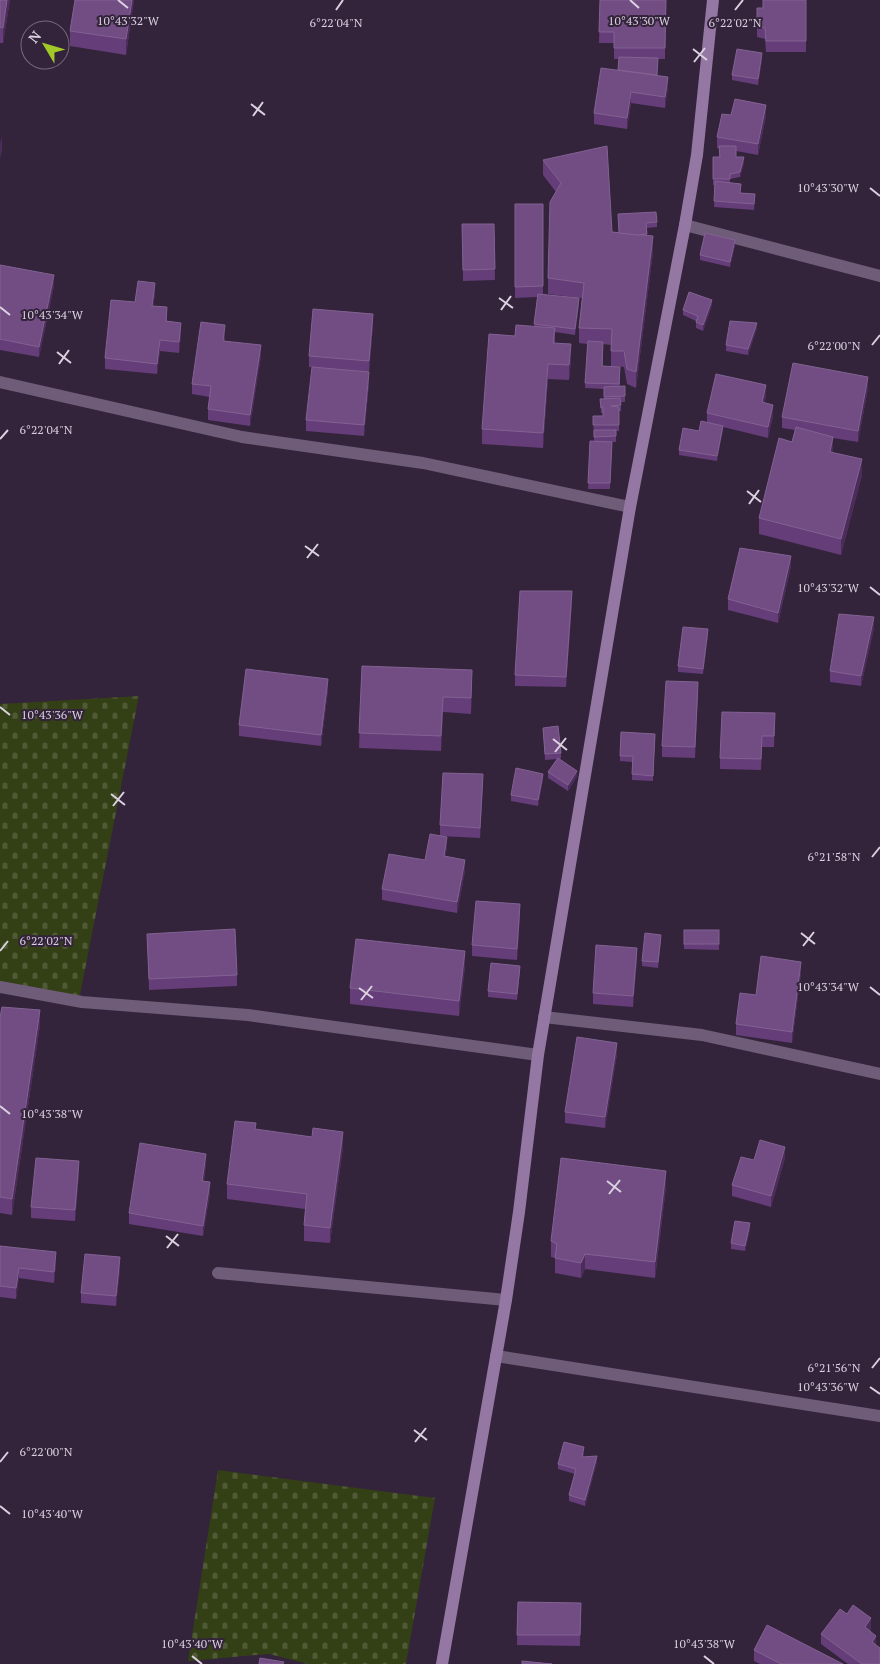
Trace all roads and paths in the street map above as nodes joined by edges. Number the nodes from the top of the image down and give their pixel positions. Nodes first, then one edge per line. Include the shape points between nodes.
1 (713, 0) edge
2 (685, 225) junction
3 (880, 276) edge
4 (0, 382) edge
5 (630, 507) junction
6 (0, 986) edge
7 (544, 1017) junction
8 (538, 1055) junction
9 (880, 1074) edge
10 (218, 1273) dead end
11 (506, 1300) junction
12 (496, 1356) junction
13 (880, 1416) edge
14 (442, 1664) edge

1 - 2 main road via 697,155
2 - 3 street
2 - 5 main road
4 - 5 street via 242,437 423,463
5 - 7 main road
6 - 8 street via 82,1002 248,1015
7 - 8 main road
7 - 9 street via 702,1035
8 - 11 main road
10 - 11 street
11 - 12 main road
12 - 13 street
12 - 14 main road

